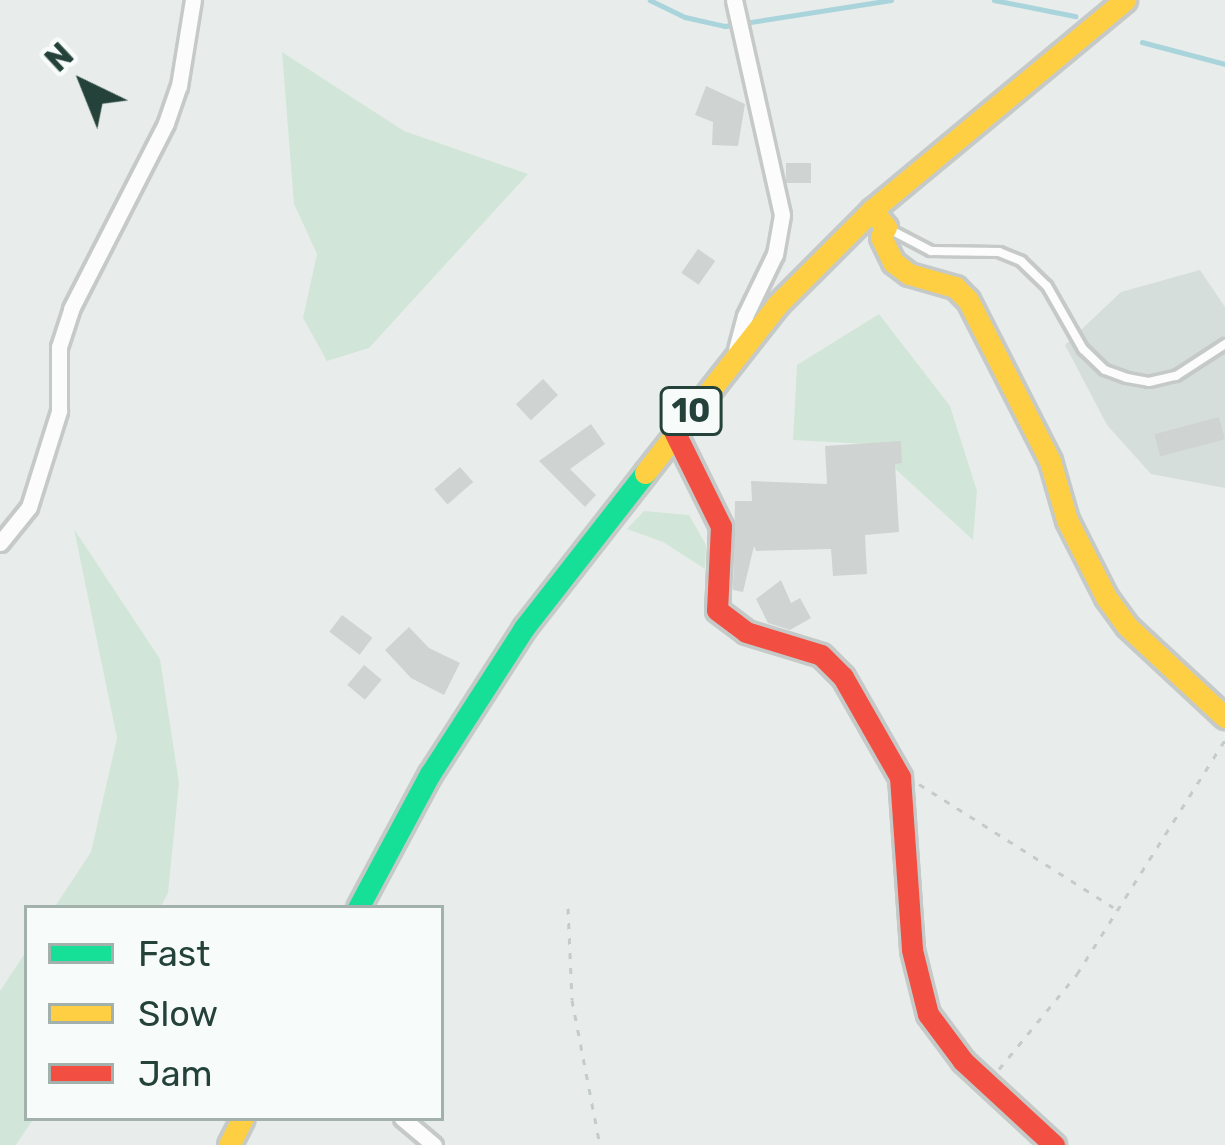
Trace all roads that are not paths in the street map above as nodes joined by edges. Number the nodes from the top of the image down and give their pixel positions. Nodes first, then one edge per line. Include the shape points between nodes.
1 (193, 0) edge
2 (734, 0) edge
3 (1124, 0) edge
4 (879, 218) junction
5 (1225, 344) edge
6 (733, 357) junction
7 (674, 431) junction
8 (0, 543) edge
9 (1225, 717) edge
10 (360, 905) edge
11 (406, 1121) edge
12 (434, 1145) edge
13 (1054, 1145) edge

1 - 8 street via 166,123 71,310 59,347 58,411 29,507
2 - 6 street via 782,215 776,254
3 - 4 main road, 10
4 - 5 lane via 931,250 999,252 1021,261 1047,286 1083,350 1127,378 1176,376
4 - 6 main road, 10
4 - 9 main road via 892,262 968,300 1050,461 1066,520 1106,597
6 - 7 main road, 10
7 - 10 main road, 10 via 471,706
7 - 13 main road via 722,526 717,610 746,632 821,656 843,677 900,777 918,986 944,1041
11 - 12 street

